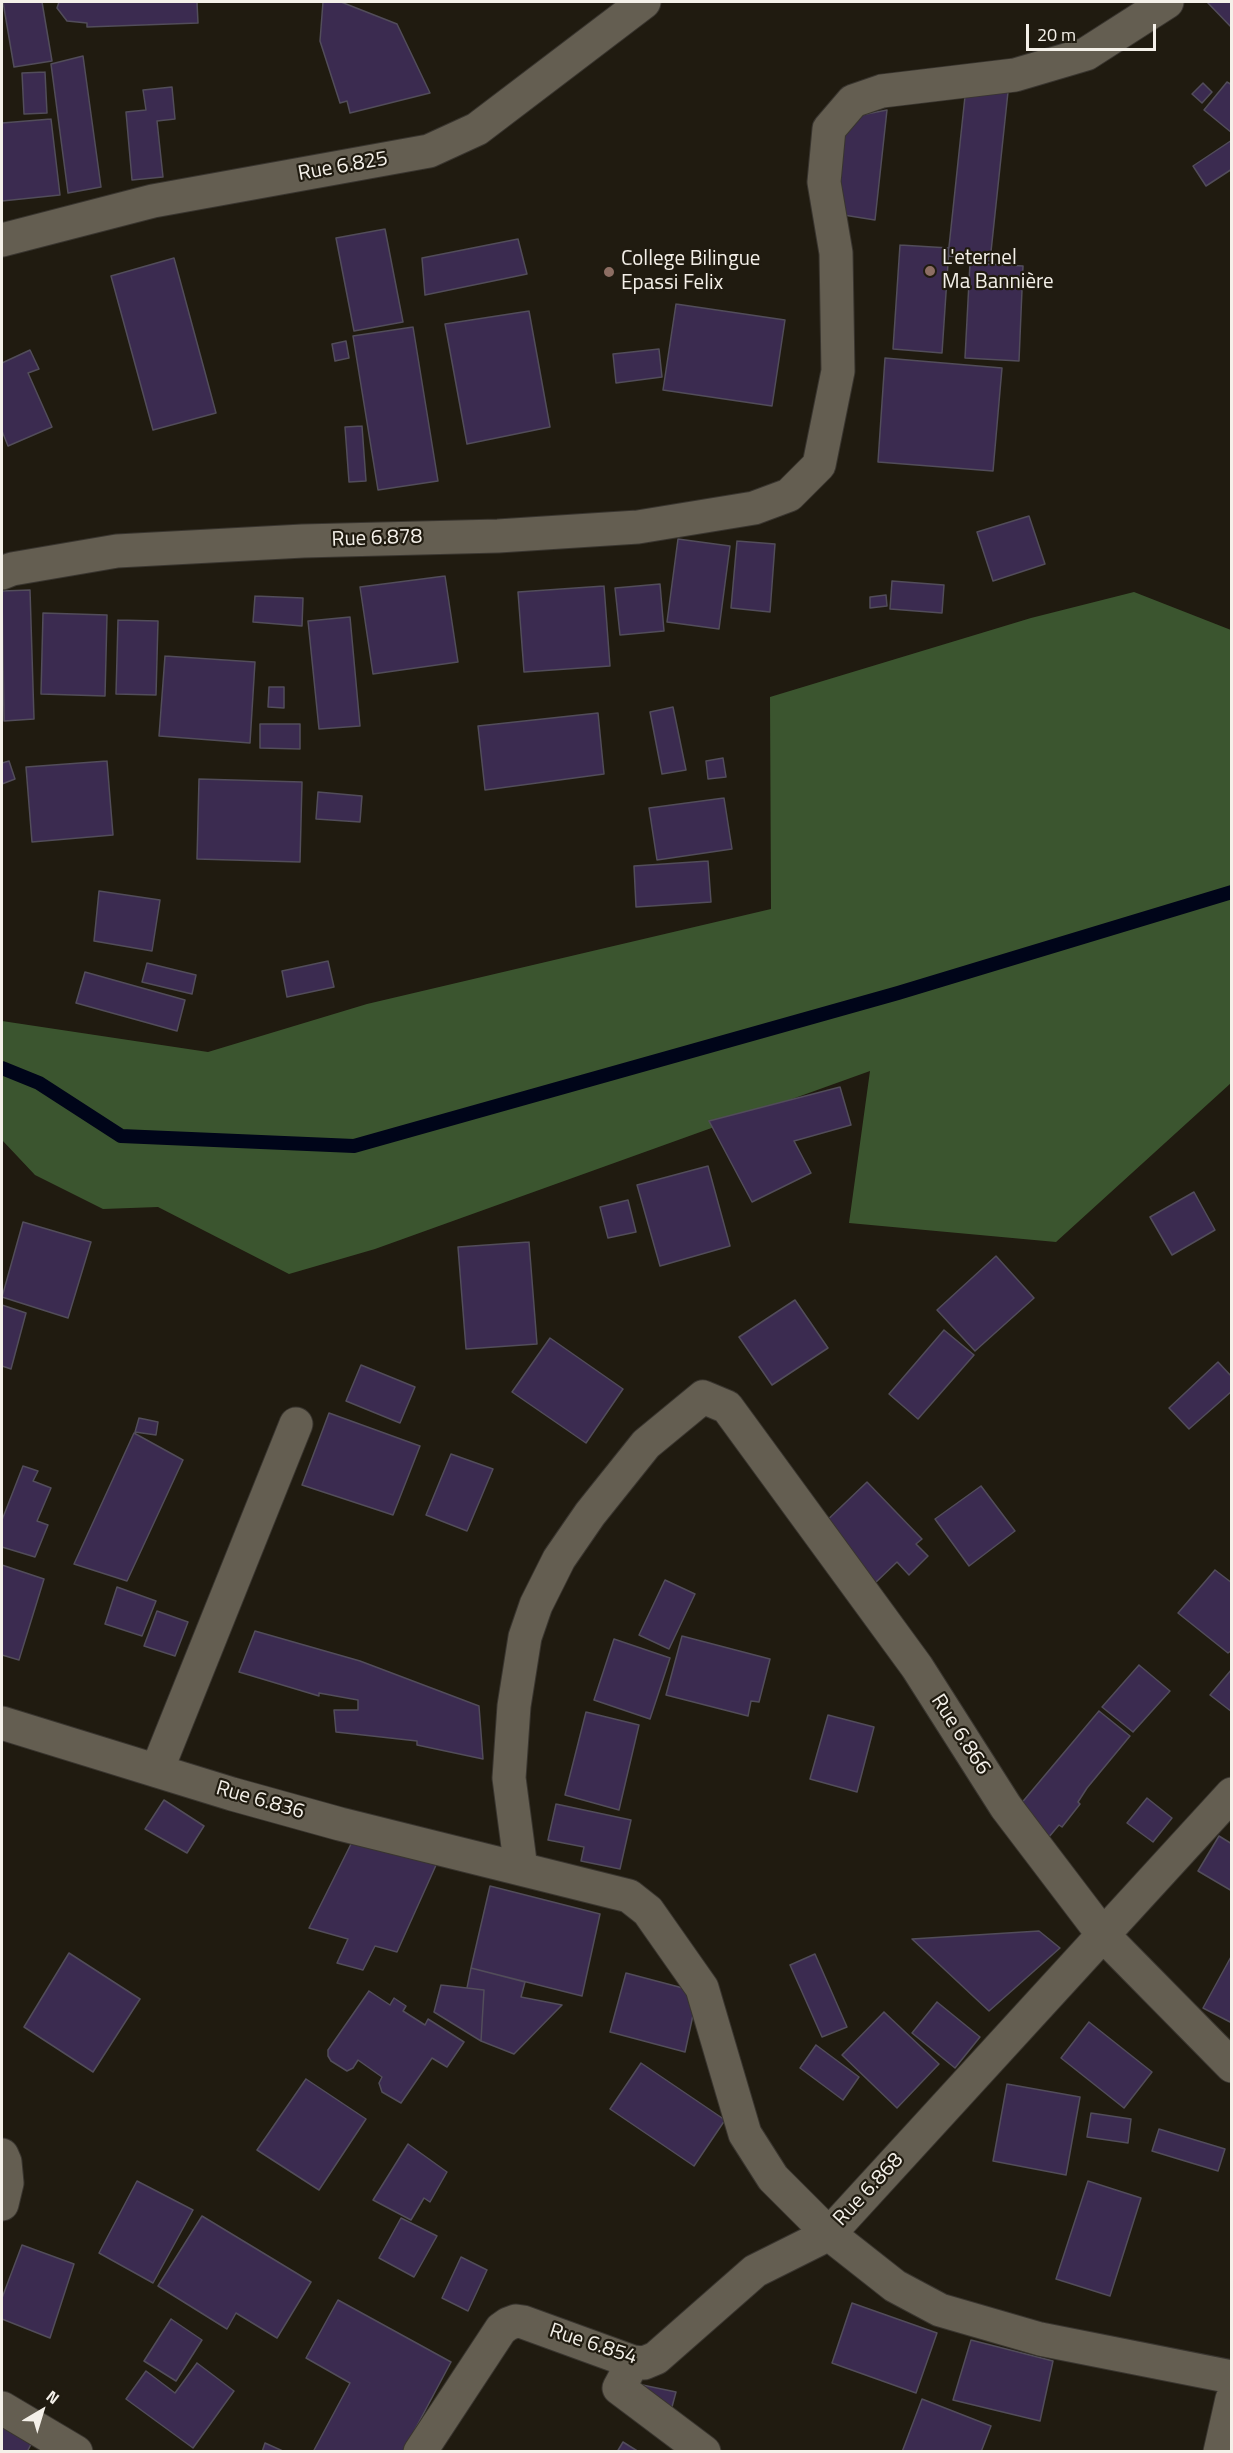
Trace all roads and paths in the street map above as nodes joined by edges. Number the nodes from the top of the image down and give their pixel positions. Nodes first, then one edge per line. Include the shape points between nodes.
1 (644, 2) edge
2 (1167, 2) edge
3 (2, 240) edge
4 (2, 573) edge
5 (296, 1424) dead end
6 (2, 1723) edge
7 (157, 1770) junction
8 (1232, 1794) edge
9 (521, 1869) junction
10 (1104, 1936) junction
11 (1232, 2067) edge
12 (2, 2155) edge
13 (2, 2204) edge
14 (829, 2234) junction
15 (633, 2362) junction
16 (1232, 2378) edge
17 (1232, 2399) edge
18 (2, 2408) edge
19 (76, 2451) edge
20 (420, 2451) edge
21 (704, 2451) edge
22 (1220, 2451) edge

1 - 3 street, Rue 6.825 via 477,129 429,151 153,201
2 - 4 street, Rue 6.878 via 1086,54 1015,75 882,91 853,100 829,129 824,182 836,254 838,371 819,465 789,495 754,508 627,528 117,551
5 - 7 street
6 - 7 street, Rue 6.836
7 - 9 street, Rue 6.836 via 340,1824
8 - 10 street, Rue 6.868
9 - 10 street, Rue 6.866 via 509,1778 514,1706 525,1637 536,1605 559,1559 646,1444 703,1396 728,1407 917,1667 1006,1807
9 - 14 street, Rue 6.868 via 629,1896 648,1911 702,1988 745,2134 773,2178
10 - 11 street, Rue 6.866
10 - 14 street, Rue 6.868
12 - 13 street via 7,2183
14 - 15 street, Rue 6.854 via 755,2271 656,2358
14 - 16 street via 895,2286 940,2310 1040,2339
15 - 20 street, Rue 6.854 via 523,2322 508,2324
15 - 21 street via 620,2388
17 - 22 street
18 - 19 street

